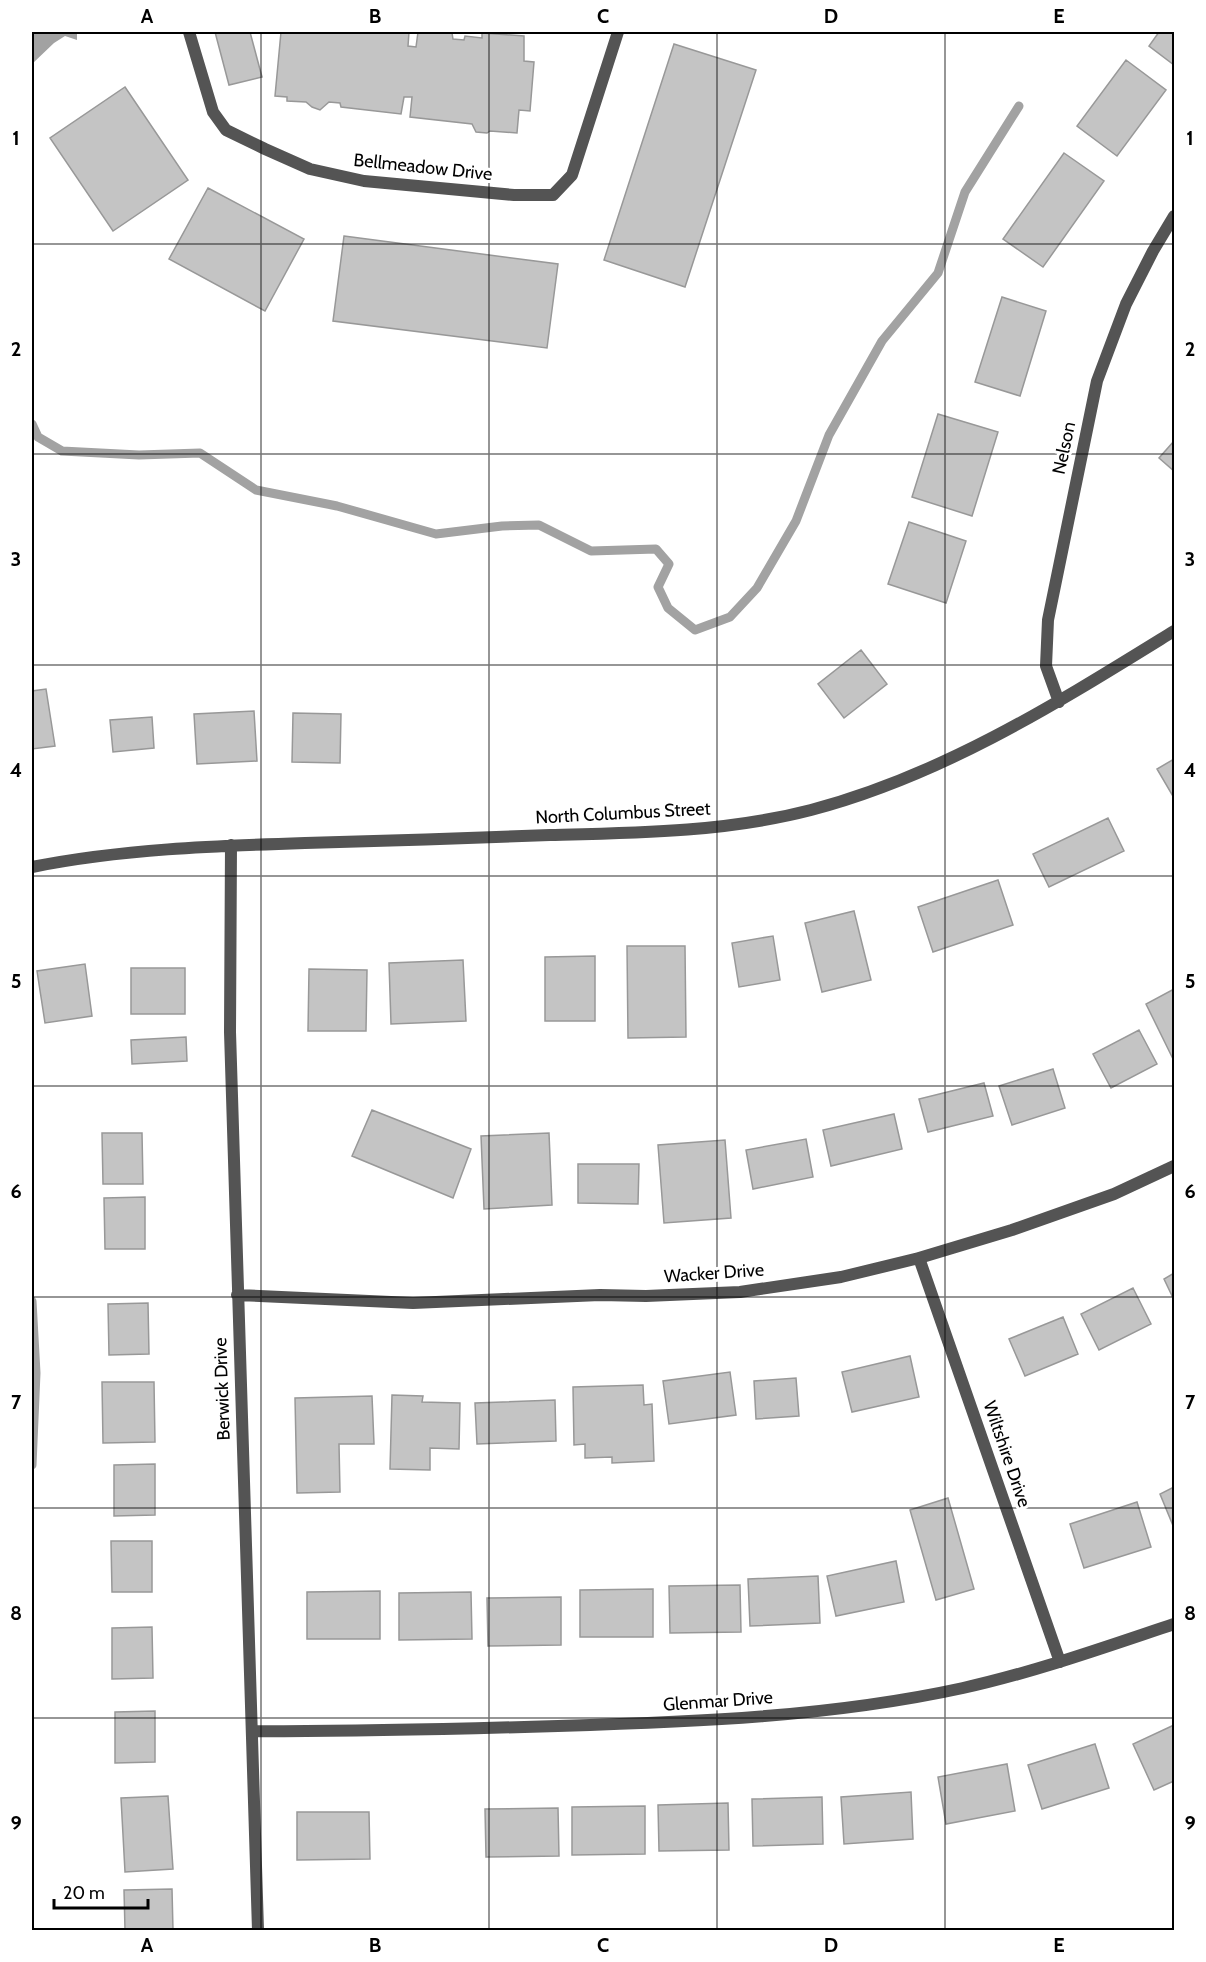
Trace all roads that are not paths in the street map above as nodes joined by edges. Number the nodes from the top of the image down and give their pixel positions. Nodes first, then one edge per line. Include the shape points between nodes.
1 (189, 32) edge
2 (618, 32) edge
3 (1174, 216) edge
4 (1174, 631) edge
5 (1059, 702) junction
6 (231, 846) junction
7 (32, 867) edge
8 (1174, 1166) edge
9 (919, 1258) junction
10 (237, 1295) junction
11 (1174, 1624) edge
12 (1060, 1662) junction
13 (253, 1731) junction
14 (258, 1930) edge

1 - 2 street, Bellmeadow Drive via 213,111 226,130 310,169 364,181 514,195 553,195 572,175
3 - 5 street, Nelson via 1126,304 1096,381 1047,620 1046,666
4 - 5 street, North Columbus Street
5 - 6 street, North Columbus Street via 896,783 808,811 762,819 670,832
6 - 7 street, North Columbus Street via 157,849
6 - 10 street, Berwick Drive via 230,1032
8 - 9 street, Wacker Drive via 1114,1194
9 - 10 street, Wacker Drive via 841,1277 740,1292 413,1303
9 - 12 street, Wiltshire Drive
10 - 13 street, Berwick Drive
11 - 12 street, Glenmar Drive
12 - 13 street, Glenmar Drive via 964,1688 876,1704 787,1714 651,1723
13 - 14 street, Berwick Drive

